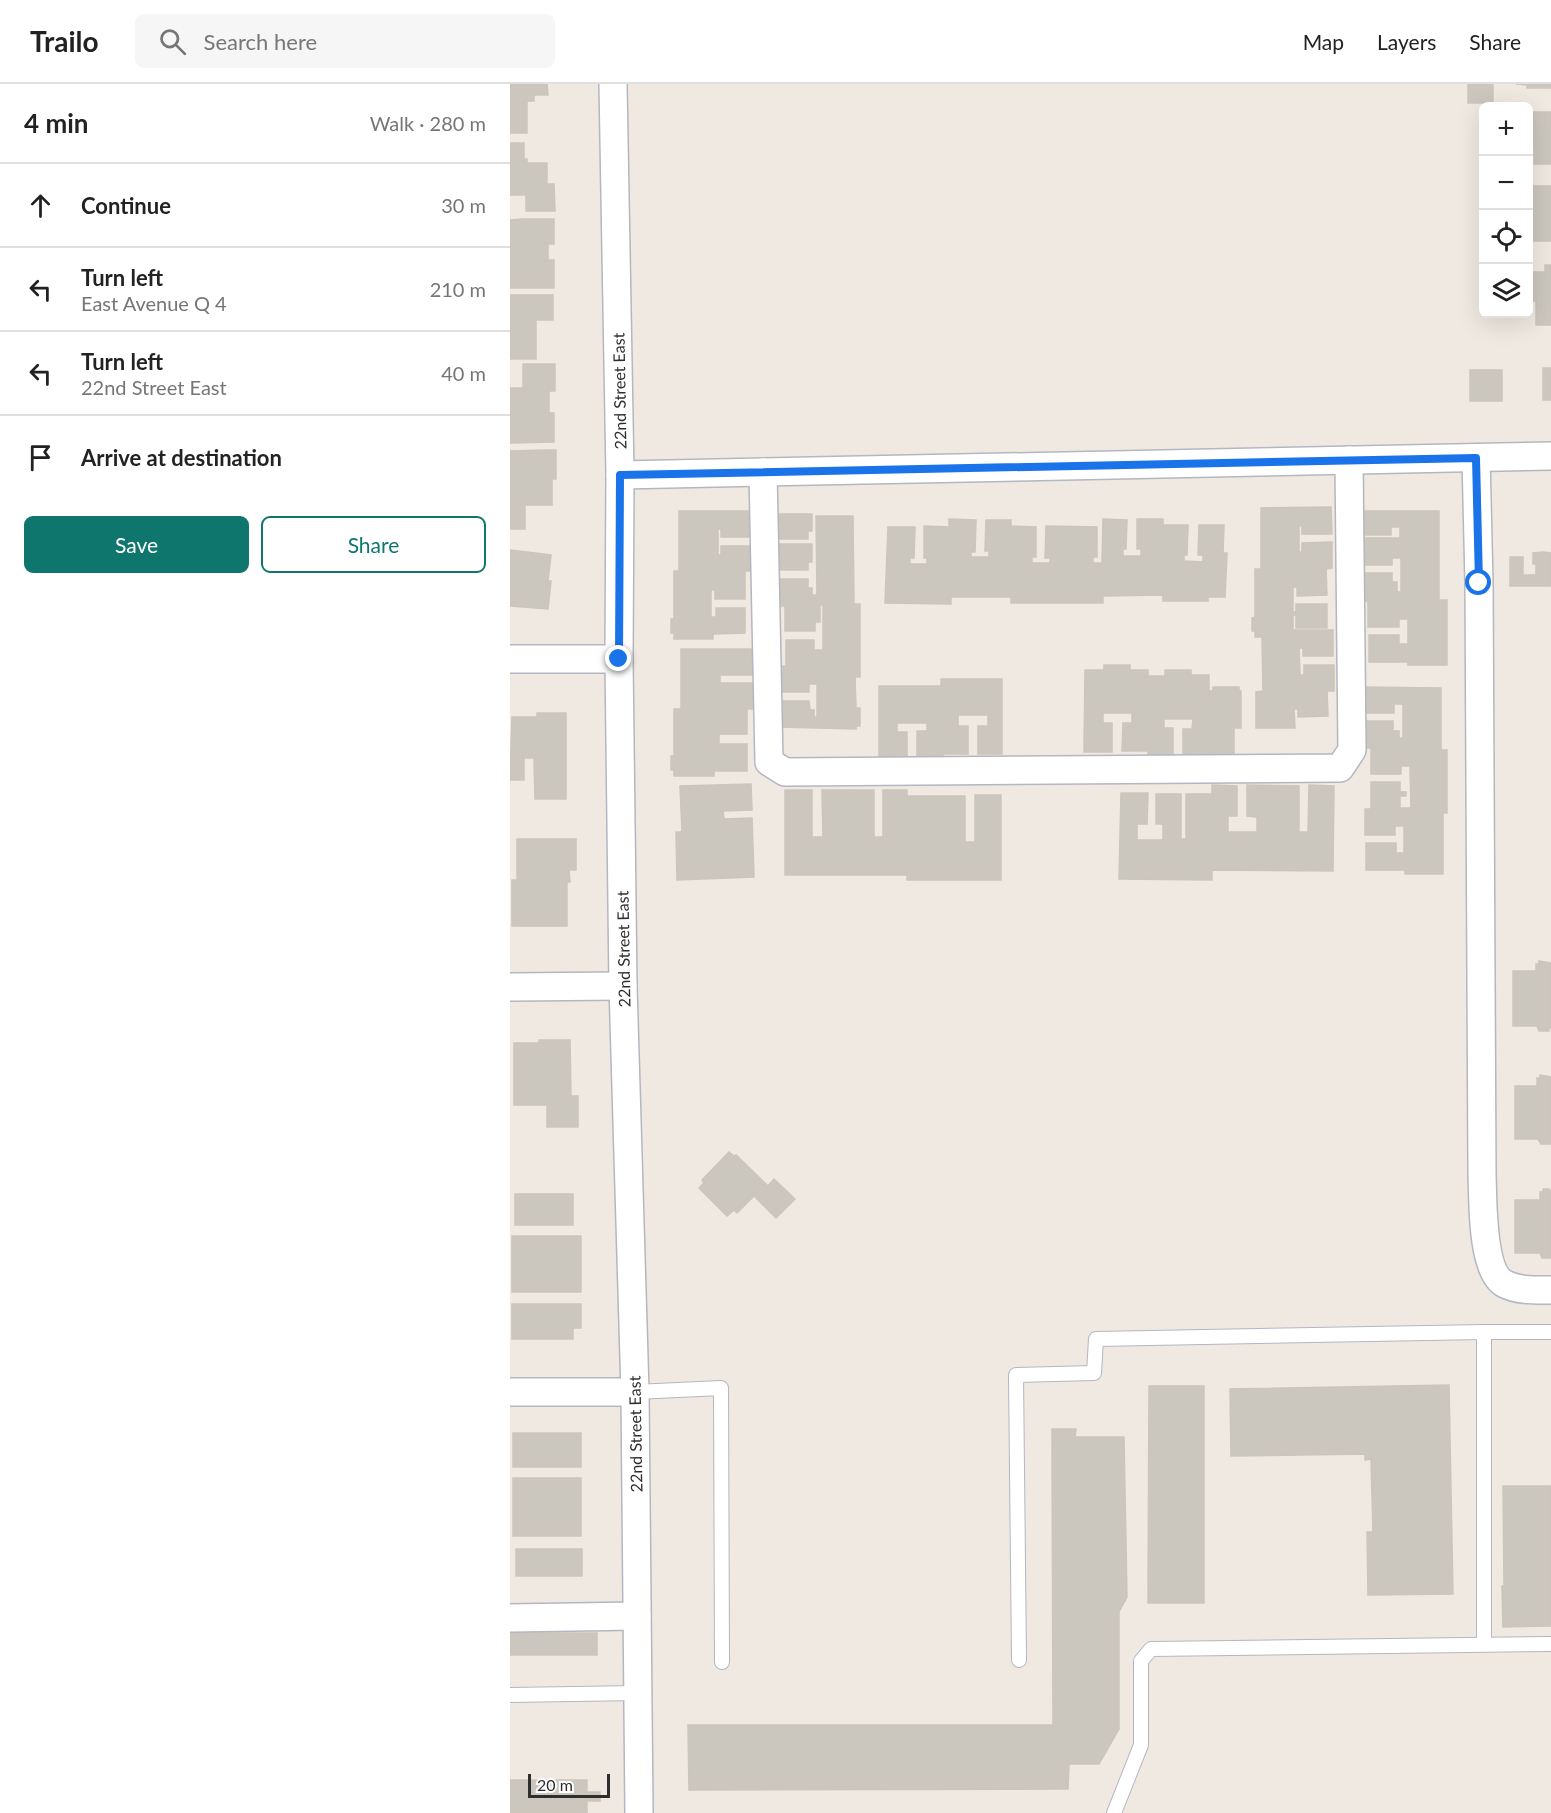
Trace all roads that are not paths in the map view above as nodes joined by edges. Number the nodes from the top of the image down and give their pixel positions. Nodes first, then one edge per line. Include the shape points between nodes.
1 (613, 84) edge
2 (1551, 456) edge
3 (1476, 458) junction
4 (1349, 460) junction
5 (763, 472) junction
6 (620, 475) junction
7 (510, 659) edge
8 (619, 659) junction
9 (623, 986) junction
10 (510, 987) edge
11 (1551, 1290) edge
12 (1484, 1332) junction
13 (1551, 1332) edge
14 (510, 1392) edge
15 (635, 1392) junction
16 (637, 1616) junction
17 (510, 1618) edge
18 (1484, 1644) junction
19 (1551, 1644) edge
20 (1019, 1660) dead end
21 (722, 1662) dead end
22 (638, 1693) junction
23 (510, 1695) edge
24 (639, 1813) edge
25 (1114, 1813) edge

1 - 6 street, 22nd Street East
2 - 3 street
3 - 4 street
3 - 11 street via 1482,1173 1486,1247 1497,1277 1505,1284 1526,1290
4 - 5 street
4 - 5 street via 1352,750 1340,768 785,772 769,762
5 - 6 street
6 - 8 street, 22nd Street East
7 - 8 street
8 - 9 street, 22nd Street East
9 - 10 street
9 - 15 street, 22nd Street East
12 - 13 lane
12 - 18 lane
12 - 20 lane via 1096,1339 1094,1373 1016,1375
14 - 15 street
15 - 16 street, 22nd Street East
15 - 21 lane via 721,1388
16 - 17 street
16 - 22 street, 22nd Street East
18 - 19 lane
18 - 25 lane via 1151,1649 1141,1661 1142,1745
22 - 23 lane
22 - 24 street, 22nd Street East

